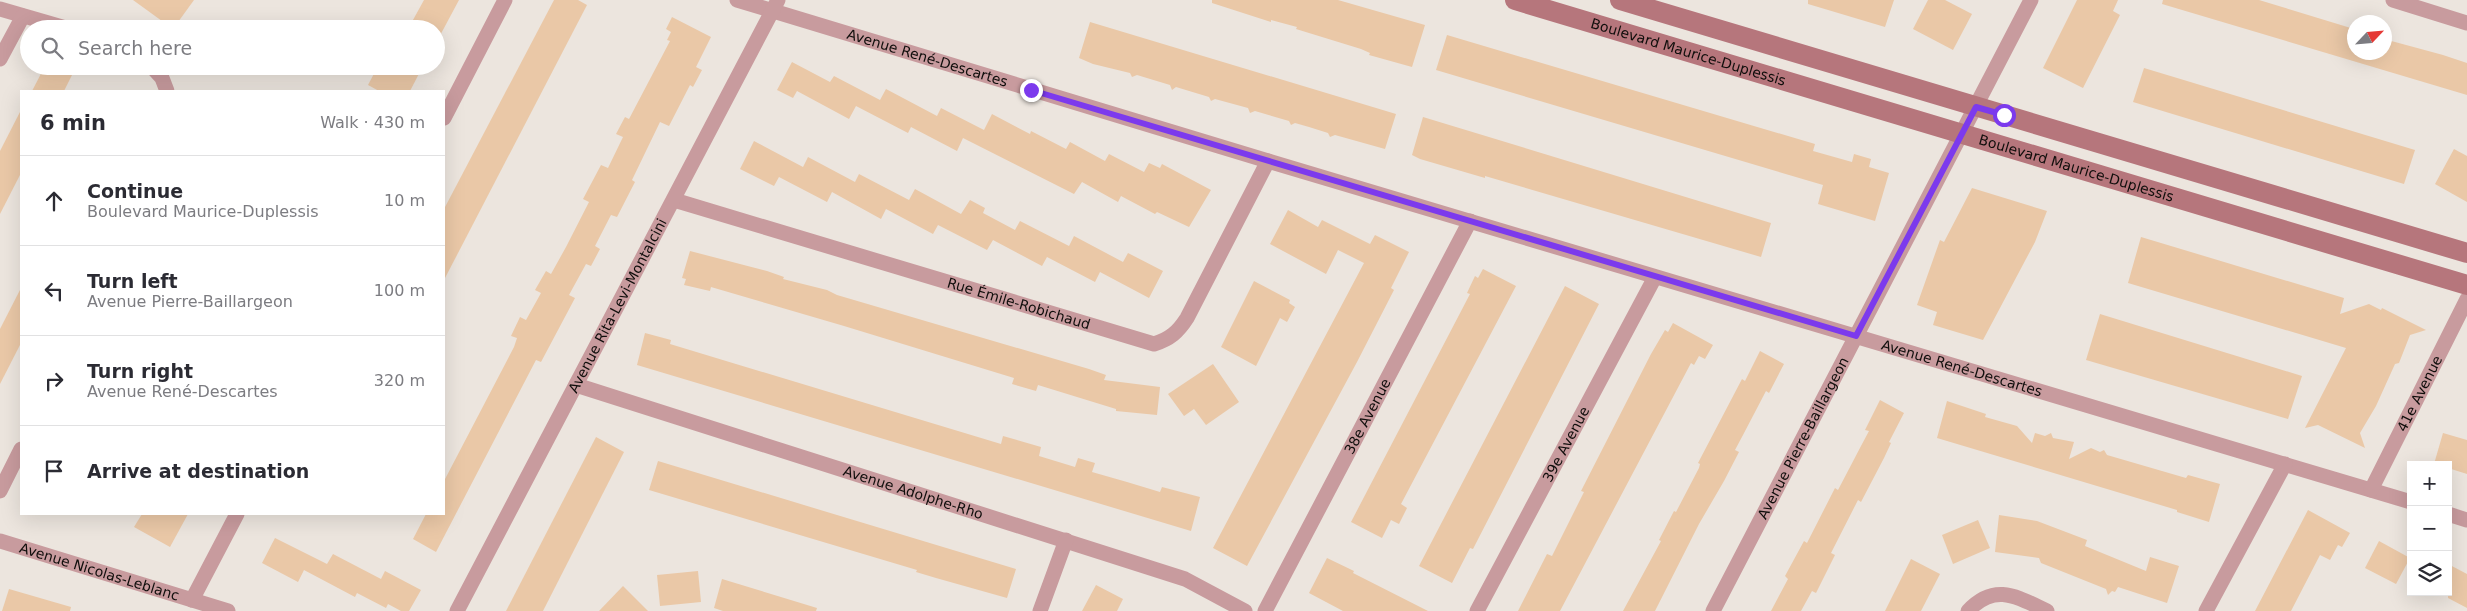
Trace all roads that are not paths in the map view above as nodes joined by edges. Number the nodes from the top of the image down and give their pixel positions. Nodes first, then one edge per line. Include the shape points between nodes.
1 (505, 0) edge
2 (737, 0) edge
3 (1515, 0) edge
4 (1620, 0) edge
5 (2032, 0) edge
6 (2393, 0) edge
7 (2426, 5) edge
8 (775, 6) edge
9 (0, 9) edge
10 (23, 16) junction
11 (21, 20) edge
12 (37, 20) edge
13 (20, 22) edge
14 (2467, 22) edge
15 (0, 60) edge
16 (159, 75) edge
17 (167, 90) edge
18 (1976, 107) junction
19 (445, 116) edge
20 (1962, 134) junction
21 (1268, 161) junction
22 (674, 200) junction
23 (1470, 222) junction
24 (2467, 253) edge
25 (1655, 277) junction
26 (2467, 285) edge
27 (2467, 299) edge
28 (1856, 336) junction
29 (576, 385) junction
30 (20, 451) edge
31 (2285, 464) junction
32 (2371, 490) junction
33 (0, 491) edge
34 (2407, 501) edge
35 (236, 515) edge
36 (2452, 515) edge
37 (2467, 520) edge
38 (1066, 540) junction
39 (0, 541) edge
40 (192, 600) junction
41 (228, 611) edge
42 (458, 611) edge
43 (1040, 611) edge
44 (1245, 611) edge
45 (1265, 611) edge
46 (1477, 611) edge
47 (1713, 611) edge
48 (1968, 611) edge
49 (2047, 611) edge
50 (2206, 611) edge

1 - 19 street
2 - 8 street, Avenue René-Descartes
3 - 20 street, Boulevard Maurice-Duplessis
4 - 18 street
5 - 18 street, Avenue Pierre-Baillargeon
6 - 7 street
7 - 14 street
8 - 21 street, Avenue René-Descartes
8 - 22 street, Avenue Rita-Levi-Montalcini
9 - 10 street
10 - 11 street
10 - 12 street
13 - 15 street
16 - 17 street
18 - 20 street, Avenue Pierre-Baillargeon
18 - 24 street
20 - 26 street, Boulevard Maurice-Duplessis
20 - 28 street, Avenue Pierre-Baillargeon
21 - 22 street, Rue Émile-Robichaud via 1179,332 1154,344
21 - 23 street, Avenue René-Descartes
22 - 29 street, Avenue Rita-Levi-Montalcini
23 - 25 street, Avenue René-Descartes
23 - 45 street, 38e Avenue
25 - 28 street, Avenue René-Descartes
25 - 46 street, 39e Avenue
27 - 32 street, 41e Avenue
28 - 31 street, Avenue René-Descartes
28 - 47 street, Avenue Pierre-Baillargeon
29 - 38 street, Avenue Adolphe-Rho
29 - 42 street, Avenue Rita-Levi-Montalcini
30 - 33 street
31 - 32 street, Avenue René-Descartes
31 - 50 street
32 - 34 street, Avenue René-Descartes
35 - 40 street
36 - 37 street
38 - 43 street
38 - 44 street, Avenue Adolphe-Rho via 1186,579
39 - 40 street, Avenue Nicolas-Leblanc
40 - 41 street, Avenue Nicolas-Leblanc
48 - 49 street via 1992,594 2007,594

